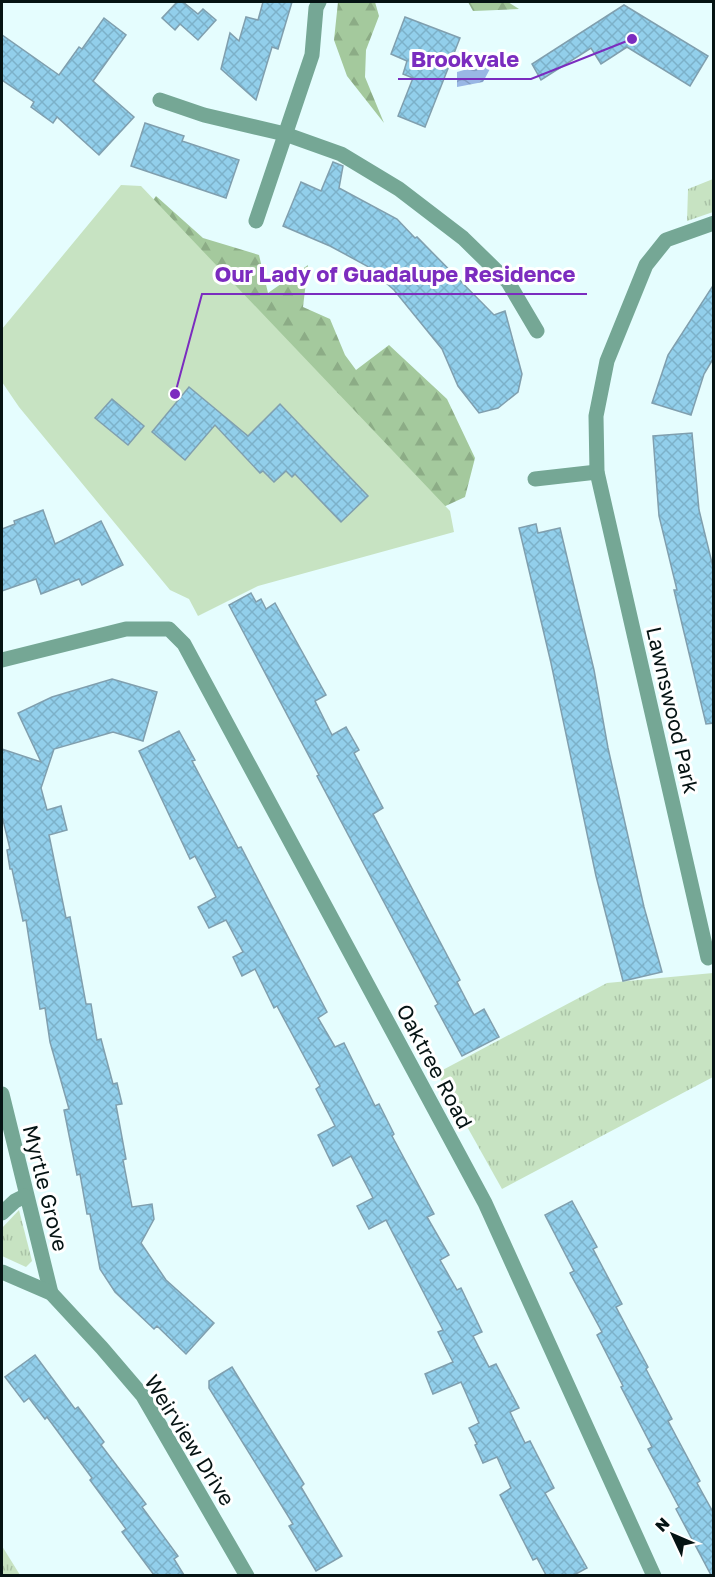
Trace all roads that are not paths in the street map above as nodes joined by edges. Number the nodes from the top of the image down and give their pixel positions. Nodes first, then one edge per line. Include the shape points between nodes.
1 (319, 2) edge
2 (160, 100) dead end
3 (285, 134) junction
4 (256, 220) dead end
5 (714, 223) edge
6 (537, 332) dead end
7 (597, 472) junction
8 (535, 479) dead end
9 (2, 660) edge
10 (708, 958) dead end
11 (2, 1094) edge
12 (25, 1196) junction
13 (2, 1213) edge
14 (2, 1272) edge
15 (51, 1293) junction
16 (248, 1575) edge
17 (654, 1575) edge

1 - 3 street via 312,55
2 - 3 street
3 - 4 street
3 - 6 street via 341,154 399,189 463,238 508,282
5 - 7 street, Lawnswood Park via 666,240 646,265 607,361 596,416
7 - 8 street
7 - 10 street, Lawnswood Park
9 - 17 street, Oaktree Road via 126,629 169,630 184,644 485,1203
11 - 12 street, Myrtle Grove
12 - 13 street
12 - 15 street, Myrtle Grove
14 - 15 street, Weirview Drive
15 - 16 street, Weirview Drive via 143,1396

